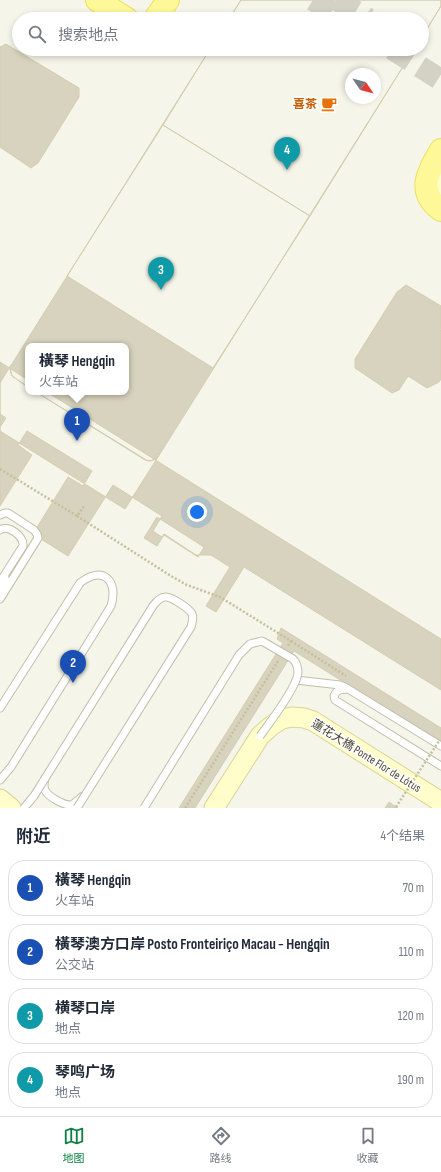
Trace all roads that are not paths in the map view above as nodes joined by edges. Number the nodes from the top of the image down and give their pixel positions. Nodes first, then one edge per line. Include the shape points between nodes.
1 (97, 0) edge
2 (168, 0) edge
3 (116, 12) edge
4 (160, 12) edge
5 (441, 150) edge
6 (441, 173) edge
7 (441, 194) edge
8 (441, 210) edge
9 (0, 514) edge
10 (0, 530) edge
11 (13, 561) junction
12 (0, 582) edge
13 (0, 589) edge
14 (0, 599) edge
15 (296, 680) junction
16 (350, 690) junction
17 (0, 708) edge
18 (260, 736) junction
19 (440, 744) edge
20 (441, 766) edge
21 (46, 776) junction
22 (0, 780) edge
23 (85, 794) junction
24 (0, 799) edge
25 (441, 802) edge
26 (11, 808) edge
27 (24, 808) edge
28 (77, 808) edge
29 (144, 808) edge
30 (214, 808) edge

1 - 3 main road
2 - 4 main road
5 - 8 main road via 428,174 426,188 428,196
6 - 7 main road via 438,182
9 - 14 lane via 8,514 34,530 38,538
10 - 11 lane via 7,528 24,541
11 - 12 lane
11 - 13 lane
15 - 16 lane via 340,685
15 - 18 lane, bridge
15 - 29 lane, bridge via 298,669 293,659 262,641 250,644 239,655
16 - 19 lane
16 - 20 lane via 338,690 334,696 335,700
17 - 22 lane via 80,583 92,575 104,576 112,583 114,590 111,606 11,767
18 - 25 main road, 蓮花大橋 Ponte Flor de Lótus, bridge via 282,719 292,717 313,721
18 - 30 main road, 蓮花大橋 Ponte Flor de Lótus
21 - 23 lane, bridge via 44,790 64,804 72,805
21 - 23 lane, bridge via 153,606 162,598 171,598 190,610 191,627
21 - 27 lane, bridge
23 - 28 lane, bridge
24 - 26 main road

